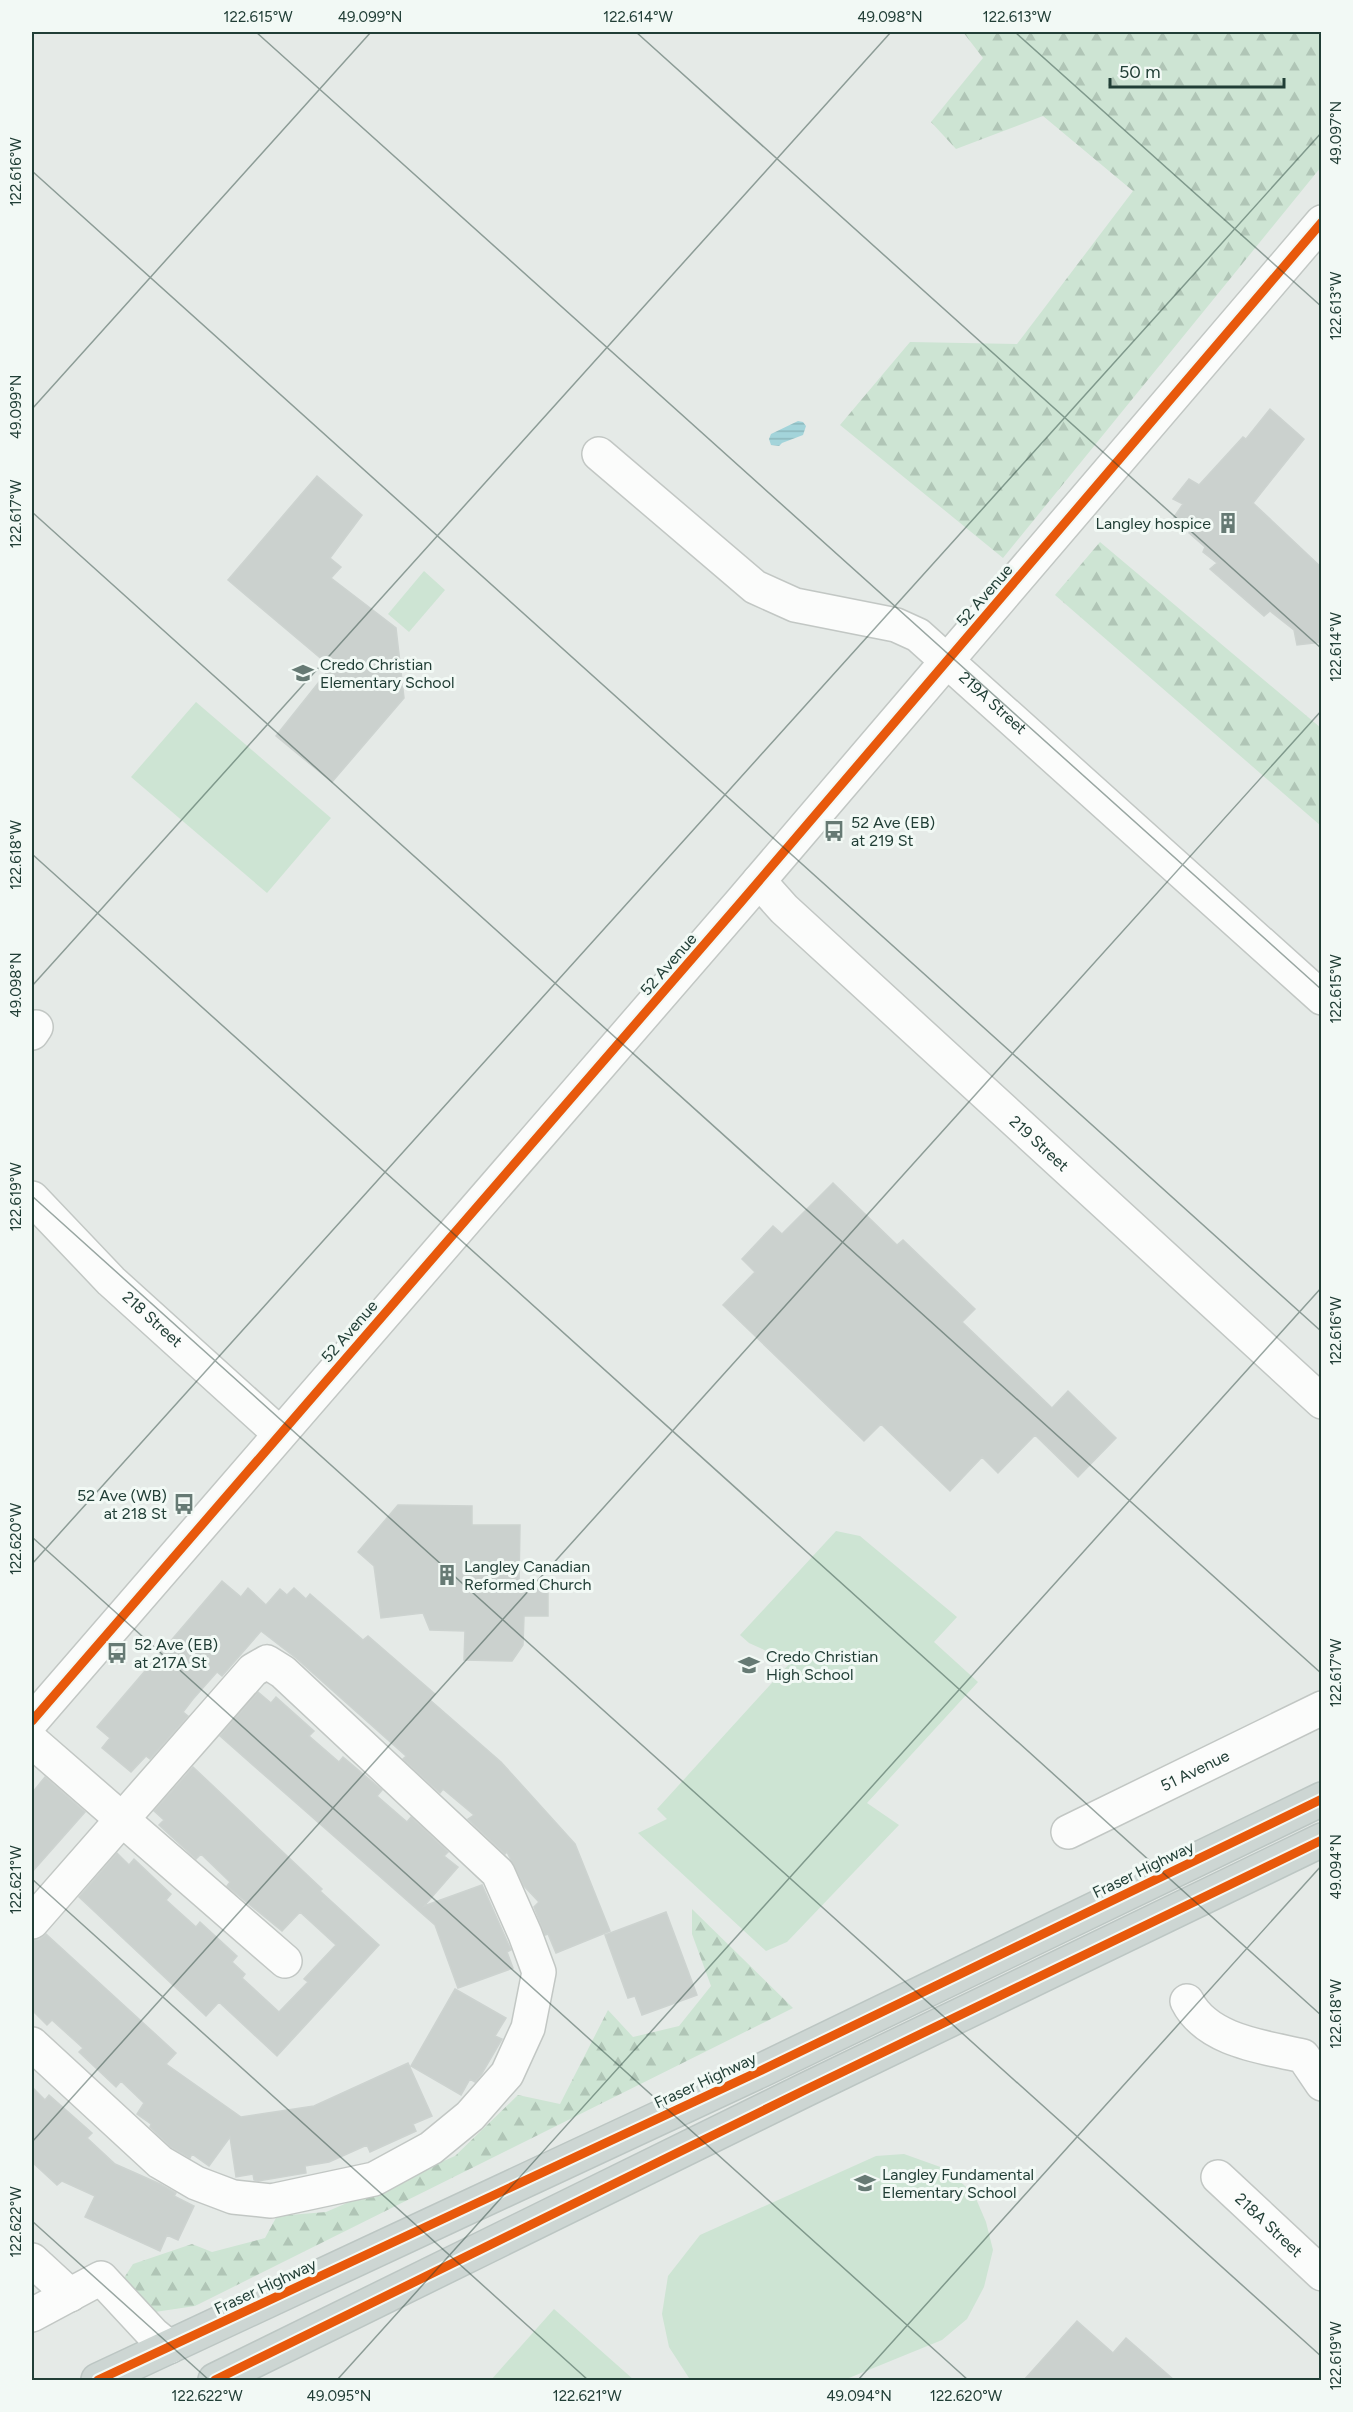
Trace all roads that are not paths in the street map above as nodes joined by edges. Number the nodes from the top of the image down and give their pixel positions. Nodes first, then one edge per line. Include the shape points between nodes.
1 (1322, 222) edge
2 (599, 454) dead end
3 (947, 661) junction
4 (759, 881) junction
5 (1322, 998) edge
6 (32, 1198) edge
7 (1322, 1402) edge
8 (279, 1433) junction
9 (1322, 1708) edge
10 (32, 1721) edge
11 (32, 1741) edge
12 (1322, 1799) edge
13 (122, 1818) junction
14 (1068, 1832) dead end
15 (1322, 1840) edge
16 (32, 1922) edge
17 (285, 1961) dead end
18 (1187, 2001) dead end
19 (32, 2044) edge
20 (1322, 2084) edge
21 (1218, 2177) dead end
22 (32, 2260) edge
23 (1322, 2274) edge
24 (70, 2295) junction
25 (32, 2315) edge
26 (169, 2347) junction
27 (98, 2380) edge
28 (215, 2380) edge

1 - 3 street, 52 Avenue
2 - 3 street, 219A Street via 755,587 795,605 896,626 918,635
3 - 4 street, 52 Avenue
3 - 5 street, 219A Street
4 - 7 street, 219 Street via 793,917
4 - 8 street, 52 Avenue
6 - 8 street, 218 Street via 111,1281
8 - 10 street, 52 Avenue
9 - 14 street, 51 Avenue
11 - 13 street
12 - 26 main road, Fraser Highway via 762,2070
13 - 16 street
13 - 17 street
13 - 19 street via 253,1670 267,1662 291,1679 498,1873 539,1972 528,2028 507,2074 470,2116 431,2148 374,2179 271,2201 233,2197 196,2183 160,2162
15 - 28 main road
18 - 20 street via 1193,2012 1224,2035 1303,2056
21 - 23 street, 218A Street
22 - 24 street
24 - 25 street
24 - 26 street via 100,2278
26 - 27 main road, Fraser Highway

